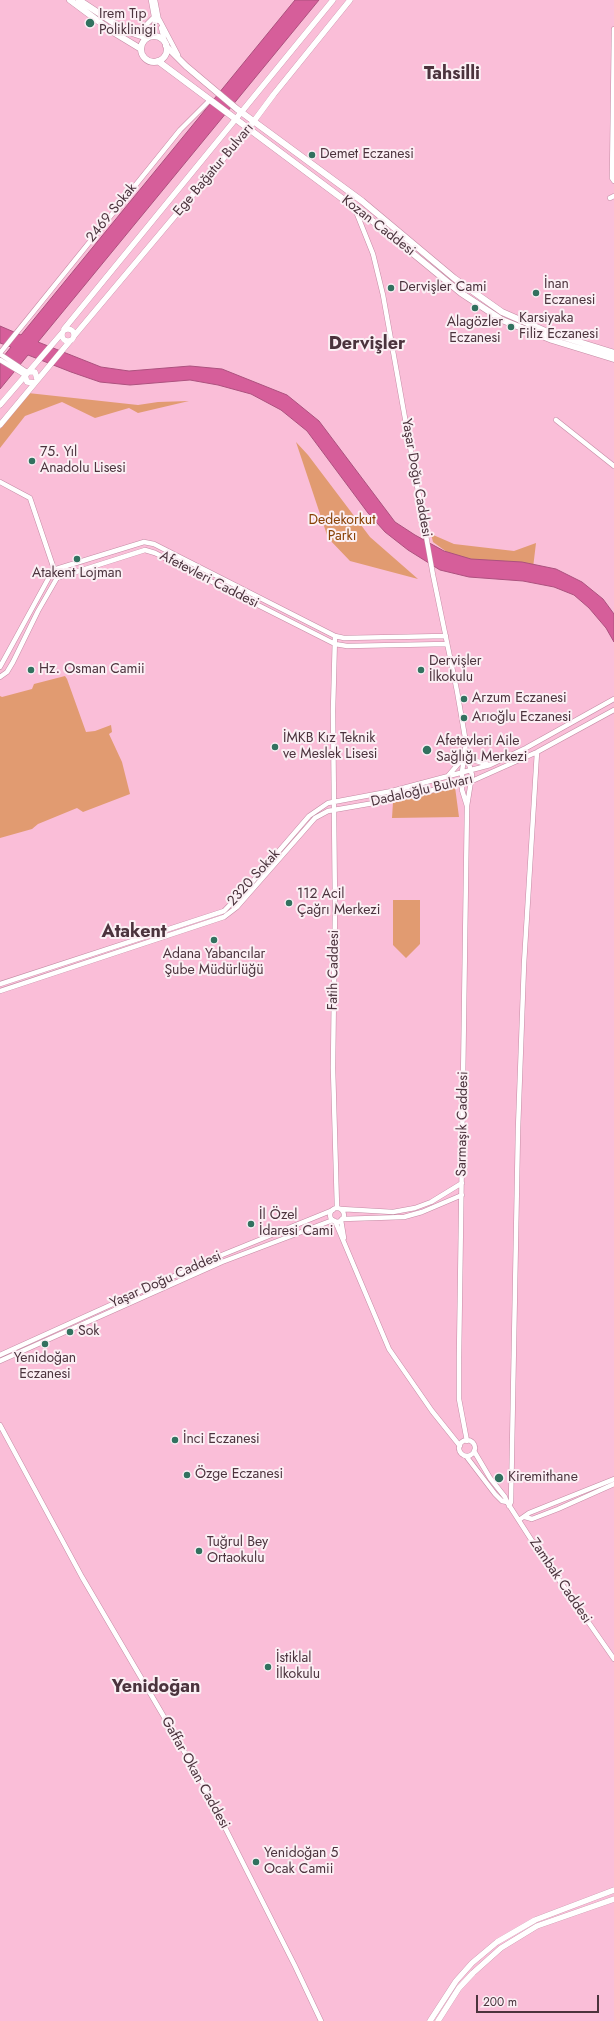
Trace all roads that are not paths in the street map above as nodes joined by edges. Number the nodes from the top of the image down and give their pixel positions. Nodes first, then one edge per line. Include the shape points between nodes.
1 (70, 0) edge
2 (79, 0) edge
3 (151, 0) edge
4 (155, 0) edge
5 (334, 0) edge
6 (350, 0) edge
7 (156, 18) junction
8 (614, 29) edge
9 (126, 31) junction
10 (147, 38) junction
11 (166, 46) junction
12 (141, 49) junction
13 (158, 61) junction
14 (186, 66) junction
15 (210, 100) junction
16 (240, 110) junction
17 (233, 117) junction
18 (255, 121) junction
19 (248, 129) junction
20 (614, 181) edge
21 (362, 202) junction
22 (357, 209) junction
23 (63, 331) junction
24 (72, 338) junction
25 (614, 353) edge
26 (1, 355) edge
27 (614, 359) edge
28 (23, 372) junction
29 (36, 381) junction
30 (0, 405) edge
31 (556, 420) dead end
32 (0, 425) edge
33 (614, 466) edge
34 (0, 482) edge
35 (53, 570) junction
36 (57, 578) junction
37 (335, 636) junction
38 (446, 636) junction
39 (335, 644) junction
40 (447, 644) junction
41 (0, 667) edge
42 (0, 677) edge
43 (614, 699) edge
44 (614, 710) edge
45 (537, 752) junction
46 (466, 755) junction
47 (490, 765) junction
48 (471, 770) junction
49 (462, 772) junction
50 (447, 776) junction
51 (472, 781) junction
52 (462, 784) junction
53 (334, 802) junction
54 (467, 806) junction
55 (334, 809) junction
56 (0, 984) edge
57 (0, 990) edge
58 (462, 1183) junction
59 (462, 1195) junction
60 (337, 1209) junction
61 (342, 1219) junction
62 (334, 1220) junction
63 (346, 1246) junction
64 (0, 1355) edge
65 (0, 1361) edge
66 (0, 1425) edge
67 (467, 1441) junction
68 (460, 1446) junction
69 (474, 1451) junction
70 (466, 1456) junction
71 (614, 1480) edge
72 (614, 1484) edge
73 (508, 1504) junction
74 (525, 1517) junction
75 (519, 1520) junction
76 (614, 1659) edge
77 (614, 1890) edge
78 (614, 1899) edge
79 (321, 2021) edge
80 (430, 2021) edge
81 (438, 2021) edge

1 - 12 highway
2 - 9 highway
3 - 7 main road
4 - 7 main road
5 - 16 main road, Ege Bağatur Bulvarı
6 - 18 main road, Ege Bağatur Bulvarı
7 - 9 main road via 142,29
7 - 10 main road via 151,35
7 - 11 main road
7 - 14 main road
8 - 20 main road
9 - 10 highway
10 - 11 highway via 161,38
10 - 12 highway
11 - 13 highway via 166,53
11 - 14 highway, Kozan Caddesi
12 - 13 highway via 147,60
13 - 15 highway, Kozan Caddesi
14 - 16 highway, Kozan Caddesi
15 - 17 highway, Kozan Caddesi
15 - 26 main road, 2469 Sokak via 180,130 18,330
16 - 17 main road, Ege Bağatur Bulvarı
16 - 18 highway, Kozan Caddesi
17 - 19 highway, Kozan Caddesi
17 - 23 main road, Ege Bağatur Bulvarı
18 - 19 main road, Ege Bağatur Bulvarı
18 - 21 highway, Kozan Caddesi
19 - 22 highway, Kozan Caddesi
19 - 24 main road, Ege Bağatur Bulvarı
21 - 22 highway via 362,210
21 - 25 highway, Kozan Caddesi via 454,278 502,312 550,333
22 - 27 highway, Kozan Caddesi via 461,293 502,320 552,340
22 - 38 main road, Yaşar Doğu Caddesi via 373,254 383,295
23 - 24 main road via 64,340
23 - 24 main road via 71,329 74,332
23 - 28 main road, Ege Bağatur Bulvarı via 34,364
24 - 29 main road, Ege Bağatur Bulvarı
26 - 28 main road
28 - 29 main road via 27,382
28 - 29 main road via 35,372 38,375
28 - 30 main road, Ege Bağatur Bulvarı
29 - 32 main road, Ege Bağatur Bulvarı
31 - 33 main road
34 - 35 main road via 30,498
35 - 36 main road
35 - 37 main road, Afetevleri Caddesi via 144,542 154,544
35 - 41 main road
36 - 39 main road, Afetevleri Caddesi via 145,550
36 - 42 main road via 7,672
37 - 38 main road, Afetevleri Caddesi
37 - 39 main road, Fatih Caddesi
38 - 40 main road, Yaşar Doğu Caddesi
39 - 40 main road, Afetevleri Caddesi
39 - 53 main road, Fatih Caddesi
40 - 46 main road, Yaşar Doğu Caddesi via 457,690
43 - 47 main road, Dadaloğlu Bulvarı
44 - 45 main road, Dadaloğlu Bulvarı
45 - 51 main road, Dadaloğlu Bulvarı
45 - 73 main road via 524,964 518,1129 511,1502
46 - 47 main road
46 - 48 main road
46 - 49 main road
46 - 50 main road
47 - 48 main road, Dadaloğlu Bulvarı
48 - 49 main road, Dadaloğlu Bulvarı
48 - 51 main road
49 - 50 main road, Dadaloğlu Bulvarı
49 - 52 main road
50 - 53 main road, Dadaloğlu Bulvarı via 392,792
51 - 52 main road, Dadaloğlu Bulvarı
51 - 54 main road
52 - 54 main road
52 - 55 main road, Dadaloğlu Bulvarı via 391,800
53 - 55 main road, Fatih Caddesi
53 - 56 main road, 2320 Sokak via 328,803 309,816 224,911
54 - 58 main road, Sarmaşık Caddesi
55 - 57 main road, 2320 Sokak via 315,818 237,907 224,917
55 - 60 main road, Fatih Caddesi via 333,1068
58 - 59 main road, Sarmaşık Caddesi
58 - 60 main road, Yaşar Doğu Caddesi via 431,1202 415,1208 393,1212
59 - 61 main road via 404,1217
59 - 67 main road, Sarmaşık Caddesi via 459,1399
60 - 61 main road via 344,1214
60 - 62 main road via 331,1215
60 - 64 main road, Yaşar Doğu Caddesi via 199,1265
61 - 62 main road, Yaşar Doğu Caddesi
61 - 63 main road
62 - 63 main road
62 - 65 main road, Yaşar Doğu Caddesi via 222,1262
63 - 68 main road via 389,1349 427,1405
66 - 79 main road, Gaffar Okan Caddesi via 82,1577 201,1780
67 - 68 main road via 462,1442
67 - 69 main road via 473,1444
68 - 70 main road via 462,1454
69 - 70 main road
69 - 73 main road, Zambak Caddesi
70 - 73 main road, Zambak Caddesi via 495,1494
71 - 74 main road via 529,1513
72 - 74 main road via 558,1509 532,1518
73 - 75 main road, Zambak Caddesi
74 - 75 main road
75 - 76 main road, Zambak Caddesi
77 - 80 main road via 535,1920 514,1931 472,1963 447,1994
78 - 81 main road via 537,1926 501,1948 459,1988

